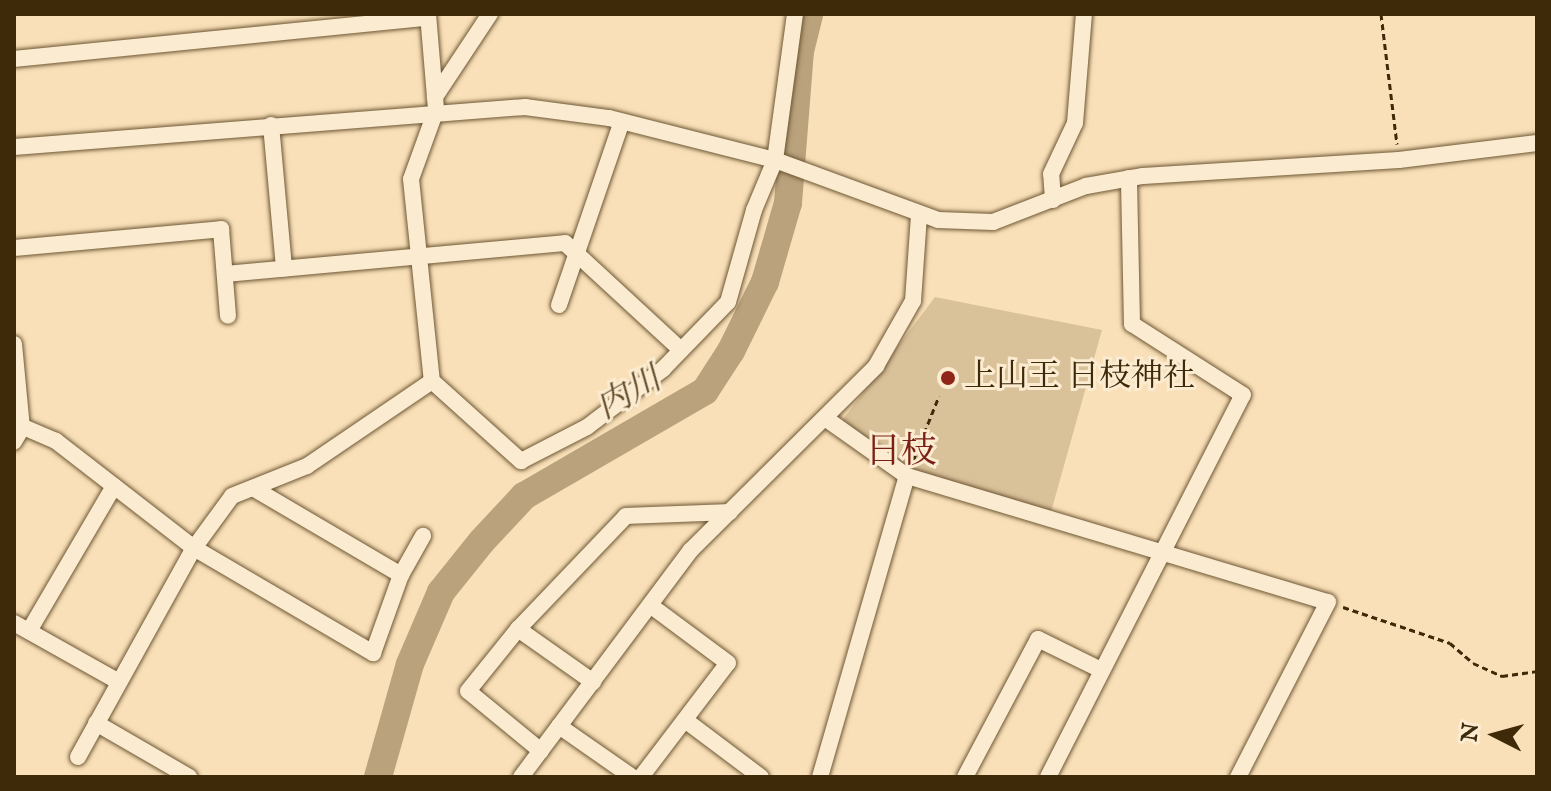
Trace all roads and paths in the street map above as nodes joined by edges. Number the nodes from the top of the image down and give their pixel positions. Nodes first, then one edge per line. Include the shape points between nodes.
1 (490, 14) edge
2 (795, 14) edge
3 (1084, 14) edge
4 (1381, 14) edge
5 (428, 16) edge
6 (14, 59) edge
7 (436, 103) junction
8 (622, 121) junction
9 (271, 125) junction
10 (1537, 143) edge
11 (14, 147) edge
12 (775, 160) junction
13 (1399, 160) junction
14 (1129, 178) junction
15 (1053, 200) junction
16 (919, 215) junction
17 (14, 248) edge
18 (577, 252) junction
19 (419, 257) junction
20 (284, 268) junction
21 (225, 274) junction
22 (559, 305) dead end
23 (228, 316) dead end
24 (14, 344) edge
25 (681, 350) junction
26 (432, 381) junction
27 (939, 396) dead end
28 (825, 418) junction
29 (17, 431) edge
30 (907, 476) junction
31 (114, 486) junction
32 (253, 488) junction
33 (730, 512) junction
34 (423, 536) dead end
35 (194, 548) junction
36 (1161, 552) junction
37 (401, 575) junction
38 (1328, 602) junction
39 (650, 605) junction
40 (14, 623) edge
41 (518, 629) junction
42 (29, 631) junction
43 (1101, 670) junction
44 (1537, 671) edge
45 (119, 682) junction
46 (593, 682) junction
47 (685, 720) junction
48 (96, 723) junction
49 (559, 726) junction
50 (541, 751) junction
51 (78, 757) dead end
52 (179, 775) edge
53 (826, 775) edge
54 (521, 777) edge
55 (632, 777) edge
56 (641, 777) edge
57 (761, 777) edge
58 (965, 777) edge
59 (1048, 777) edge
60 (1238, 777) edge

1 - 7 street
2 - 12 street
3 - 15 street via 1075,123 1051,174
4 - 13 path
5 - 6 street
5 - 7 street
7 - 8 street via 525,107
7 - 9 street
7 - 19 street via 411,179
8 - 12 street
8 - 18 street
9 - 11 street
9 - 20 street
10 - 13 street
12 - 16 street
12 - 25 street via 754,210 728,302
13 - 14 street
14 - 15 street via 1086,186
14 - 36 street via 1132,324 1243,395
15 - 16 street via 993,222
16 - 28 street via 913,301 876,366
17 - 21 street via 221,229
18 - 19 street via 565,243
18 - 22 street
18 - 25 street
19 - 20 street
19 - 26 street
20 - 21 street
21 - 23 street
24 - 29 street
25 - 26 street via 587,427 521,461
26 - 32 street via 307,466
27 - 30 path
28 - 30 street
28 - 33 street
29 - 31 street via 56,441
30 - 36 street
30 - 53 street
31 - 35 street
31 - 42 street
32 - 35 street via 232,496
32 - 37 street
33 - 39 street via 691,550
33 - 41 street via 626,516
34 - 37 street
35 - 37 street via 373,653
35 - 45 street
36 - 38 street
36 - 43 street
38 - 44 path via 1450,643 1473,663 1502,676
38 - 60 street
39 - 46 street
39 - 47 street via 728,663
40 - 42 street
41 - 46 street
41 - 50 street via 468,691
42 - 45 street
43 - 58 street via 1038,639
43 - 59 street
45 - 48 street
46 - 49 street
47 - 56 street
47 - 57 street
48 - 51 street
48 - 52 street
49 - 50 street
49 - 55 street
50 - 54 street

